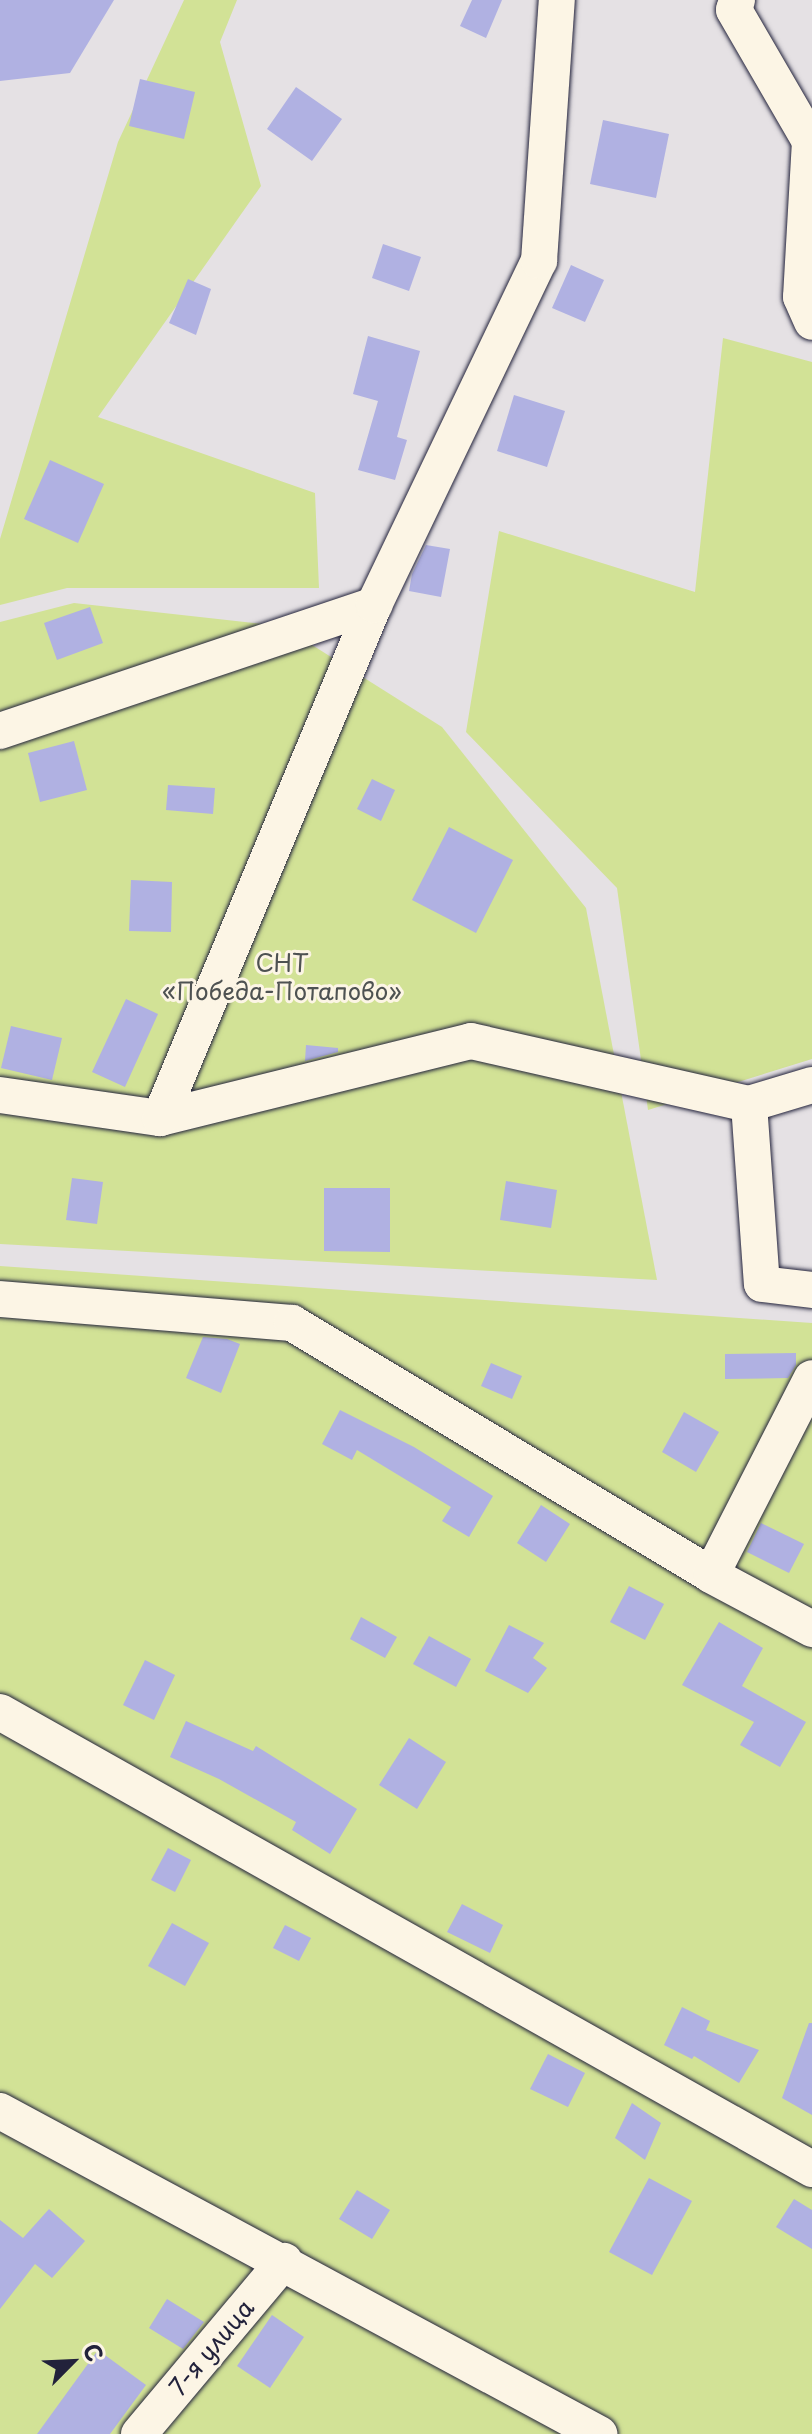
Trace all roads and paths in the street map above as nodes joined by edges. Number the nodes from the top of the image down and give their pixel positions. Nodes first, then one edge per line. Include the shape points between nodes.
1 (557, 0) edge
2 (737, 0) edge
3 (812, 322) edge
4 (374, 605) junction
5 (0, 731) edge
6 (812, 1085) edge
7 (0, 1095) edge
8 (749, 1104) junction
9 (160, 1118) junction
10 (812, 1290) edge
11 (0, 1299) edge
12 (812, 1378) edge
13 (711, 1575) junction
14 (812, 1629) edge
15 (0, 1712) edge
16 (4, 2119) edge
17 (812, 2169) edge
18 (284, 2261) junction
19 (552, 2423) edge
20 (139, 2434) edge
21 (599, 2434) edge

1 - 4 street via 539,261
2 - 3 street via 734,10 810,141 801,297
4 - 5 street
4 - 9 street
6 - 8 street
7 - 9 street
8 - 9 street via 471,1041
8 - 10 street via 762,1284
11 - 13 street via 292,1323
12 - 13 street
13 - 14 street
15 - 17 street
16 - 18 street
18 - 19 street
18 - 20 street, 7-я улица
19 - 21 street

